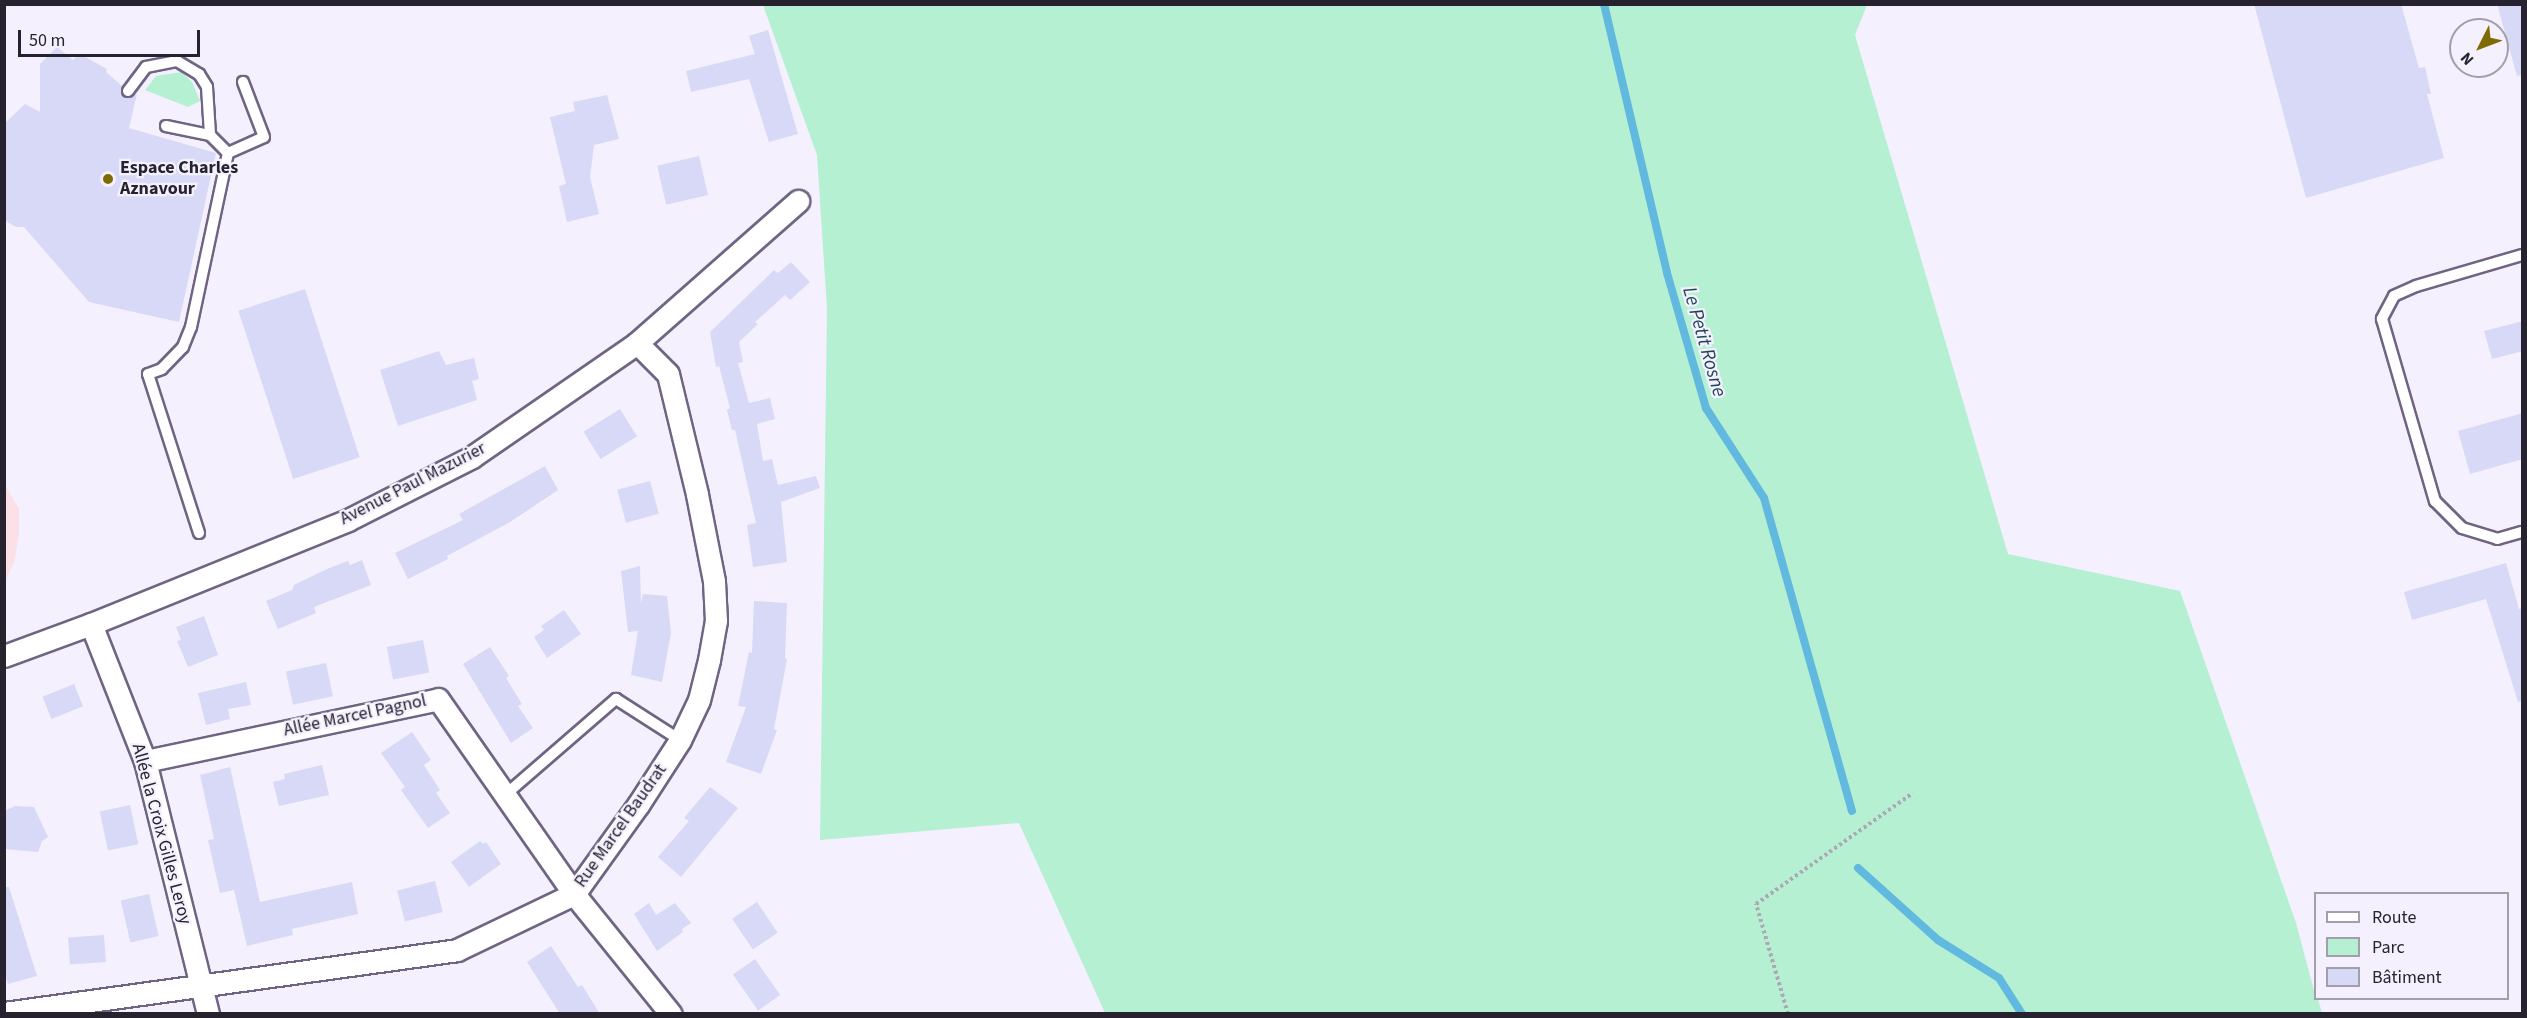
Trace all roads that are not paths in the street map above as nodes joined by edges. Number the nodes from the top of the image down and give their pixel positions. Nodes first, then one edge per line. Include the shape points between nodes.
1 (243, 82) dead end
2 (128, 91) dead end
3 (166, 126) dead end
4 (210, 135) junction
5 (228, 153) junction
6 (798, 201) dead end
7 (2523, 255) edge
8 (637, 343) junction
9 (199, 532) dead end
10 (2523, 532) edge
11 (91, 624) junction
12 (4, 656) edge
13 (680, 740) junction
14 (146, 762) junction
15 (505, 795) junction
16 (574, 894) junction
17 (199, 984) junction
18 (4, 1013) edge
19 (208, 1014) edge
20 (671, 1014) edge

1 - 5 lane via 264,137
2 - 4 lane via 146,67 177,61 199,74 207,87
3 - 4 lane
4 - 5 lane
5 - 9 lane via 191,327 183,347 162,369 148,374
6 - 8 street, Avenue Paul Mazurier
7 - 10 lane via 2416,286 2394,296 2382,319 2435,501 2462,528 2497,539
8 - 11 street, Avenue Paul Mazurier via 472,457 348,520
8 - 13 street, Rue Marcel Baudrat via 668,374 714,581 716,621 709,660 699,700
11 - 12 street, Avenue Paul Mazurier
11 - 14 street, Allée la Croix Gilles Leroy
13 - 15 lane via 616,699
13 - 16 street, Rue Marcel Baudrat
14 - 15 street, Allée Marcel Pagnol via 438,699
14 - 17 street, Allée la Croix Gilles Leroy
15 - 16 street, Allée Marcel Pagnol
16 - 17 street, Rue Marcel Baudrat via 457,950
16 - 20 street, Allée Marcel Pagnol
17 - 18 street, Rue Marcel Baudrat
17 - 19 street, Allée la Croix Gilles Leroy

